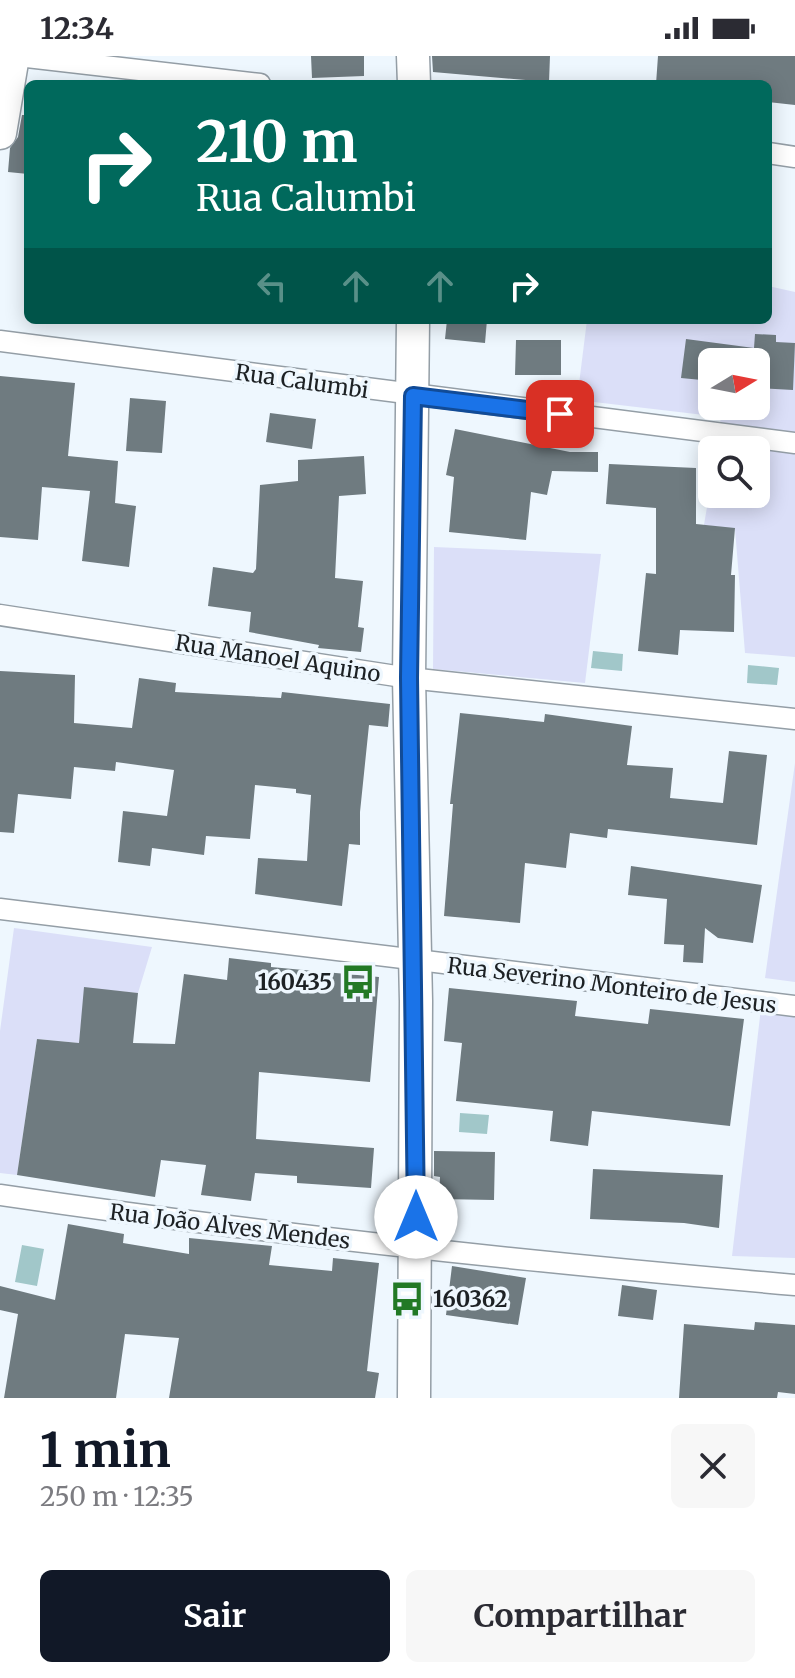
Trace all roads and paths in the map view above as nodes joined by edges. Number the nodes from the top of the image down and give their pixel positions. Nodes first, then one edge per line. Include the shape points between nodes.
1 (16, 56) edge
2 (413, 56) edge
3 (225, 80) edge
4 (414, 80) edge
5 (0, 133) edge
6 (772, 154) edge
7 (795, 157) edge
8 (413, 324) edge
9 (0, 341) edge
10 (413, 396) junction
11 (795, 443) edge
12 (0, 615) edge
13 (409, 678) junction
14 (795, 719) edge
15 (0, 909) edge
16 (415, 962) junction
17 (795, 1006) edge
18 (0, 1195) edge
19 (416, 1248) junction
20 (795, 1285) edge
21 (414, 1398) edge

1 - 3 street
1 - 5 main road
2 - 4 main road
6 - 7 street
8 - 10 main road
9 - 10 street, Rua Calumbi
10 - 11 street, Rua Calumbi
10 - 13 main road
12 - 13 street, Rua Manoel Aquino
13 - 14 street, Rua Manoel Aquino
13 - 16 main road
15 - 16 street, Rua Severino Monteiro de Jesus
16 - 17 street, Rua Severino Monteiro de Jesus
16 - 19 main road
18 - 19 street, Rua João Alves Mendes
19 - 20 street, Rua João Alves Mendes
19 - 21 main road

